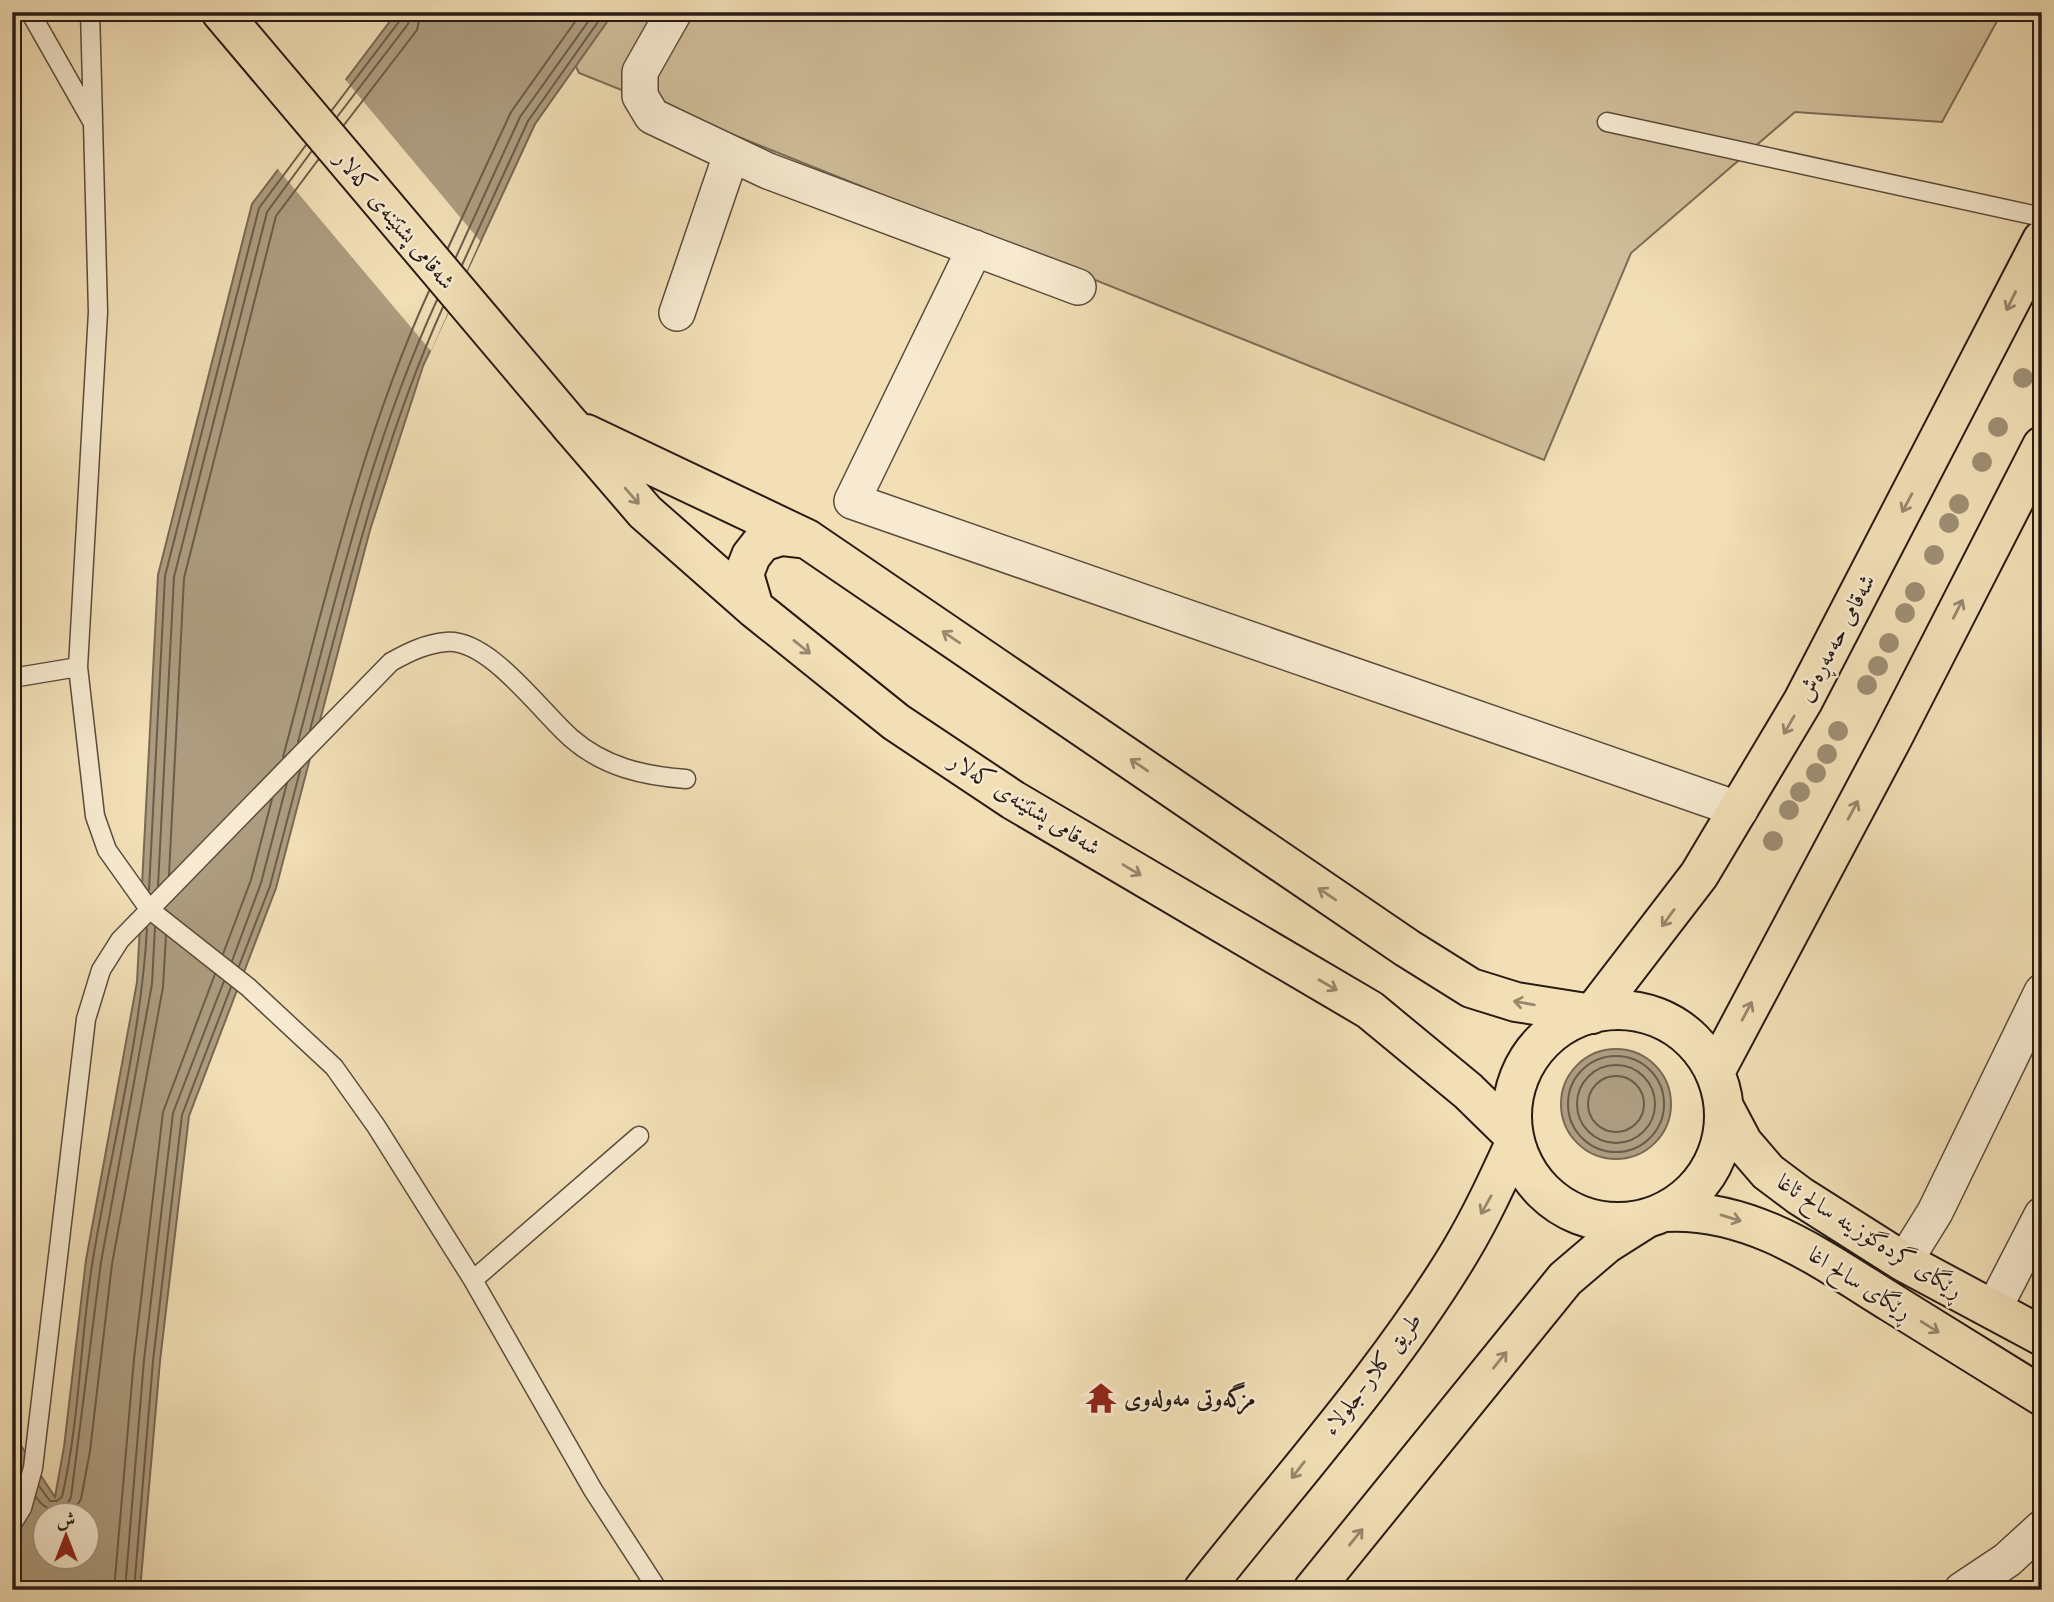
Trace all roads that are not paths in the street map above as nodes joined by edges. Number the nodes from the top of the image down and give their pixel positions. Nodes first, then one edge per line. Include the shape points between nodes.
1 (30, 12) edge
2 (90, 12) edge
3 (221, 12) edge
4 (674, 12) edge
5 (1607, 122) dead end
6 (93, 123) junction
7 (731, 155) junction
8 (2042, 217) edge
9 (2042, 240) edge
10 (975, 248) junction
11 (1078, 287) dead end
12 (677, 313) dead end
13 (571, 426) junction
14 (2042, 446) edge
15 (807, 539) junction
16 (754, 608) junction
17 (78, 667) junction
18 (12, 678) edge
19 (686, 779) dead end
20 (1740, 810) junction
21 (149, 909) junction
22 (2042, 992) edge
23 (1592, 1014) junction
24 (1719, 1089) junction
25 (639, 1136) dead end
26 (1515, 1140) junction
27 (1655, 1215) junction
28 (2042, 1215) edge
29 (1904, 1262) junction
30 (473, 1280) junction
31 (1993, 1310) junction
32 (2042, 1336) edge
33 (2042, 1396) edge
34 (12, 1524) edge
35 (2042, 1528) edge
36 (658, 1590) edge
37 (1203, 1590) edge
38 (1314, 1590) edge
39 (1962, 1590) edge

1 - 6 lane
2 - 6 lane
3 - 13 main road, شەقامی پشتێنەی کەلار
4 - 7 street via 640,72 640,96 652,117
5 - 8 lane
6 - 17 lane via 98,312
7 - 10 street
7 - 12 street
9 -> 20 main road, شەقامی حەمەڕەش via 1810,689
10 - 11 street
10 - 20 street via 852,501
13 - 15 main road, شەقامی پشتێنەی کەلار
13 -> 16 main road, شەقامی پشتێنەی کەلار via 645,512
24 -> 14 main road
15 - 16 main road via 781,536 762,542 751,555 744,574
23 -> 15 main road, شەقامی پشتێنەی کەلار via 1516,1002 1471,988
16 -> 26 main road, شەقامی پشتێنەی کەلار via 896,722 1013,800 1370,1010 1468,1091
17 - 18 lane
17 - 21 lane via 95,816 107,850
19 - 21 lane via 625,770 597,756 572,739 487,654 449,641 419,647 391,662
20 -> 23 main road, شەقامی حەمەڕەش via 1695,881
21 - 30 lane via 248,987 334,1067
21 - 34 lane via 120,940 101,970 86,1019 33,1468 23,1508
22 - 29 street via 1935,1212
23 - 24 main road via 1622,1010 1668,1024 1699,1047
23 - 26 main road via 1556,1031 1528,1060 1514,1097
24 - 27 main road via 1723,1133 1710,1169 1685,1198
24 - 29 main road, ڕێگای گردەگۆزینە سالح ئاغا via 1743,1143 1768,1172
25 - 30 lane
26 - 27 main road via 1526,1169 1543,1191 1565,1208 1619,1222
26 -> 37 main road, طريق كلار-جلولاء via 1495,1190 1459,1254 1390,1355
27 -> 33 main road, ڕێگای سالح اغا via 1693,1210 1722,1215 1793,1241
38 -> 27 main road via 1565,1279 1606,1244
28 - 31 street
29 - 31 main road, ڕێگای گردەگۆزینە سالح ئاغا
30 - 36 lane via 593,1490
31 - 32 main road, ڕێگای گردەگۆزینە سالح ئاغا
35 - 39 street via 2007,1560

